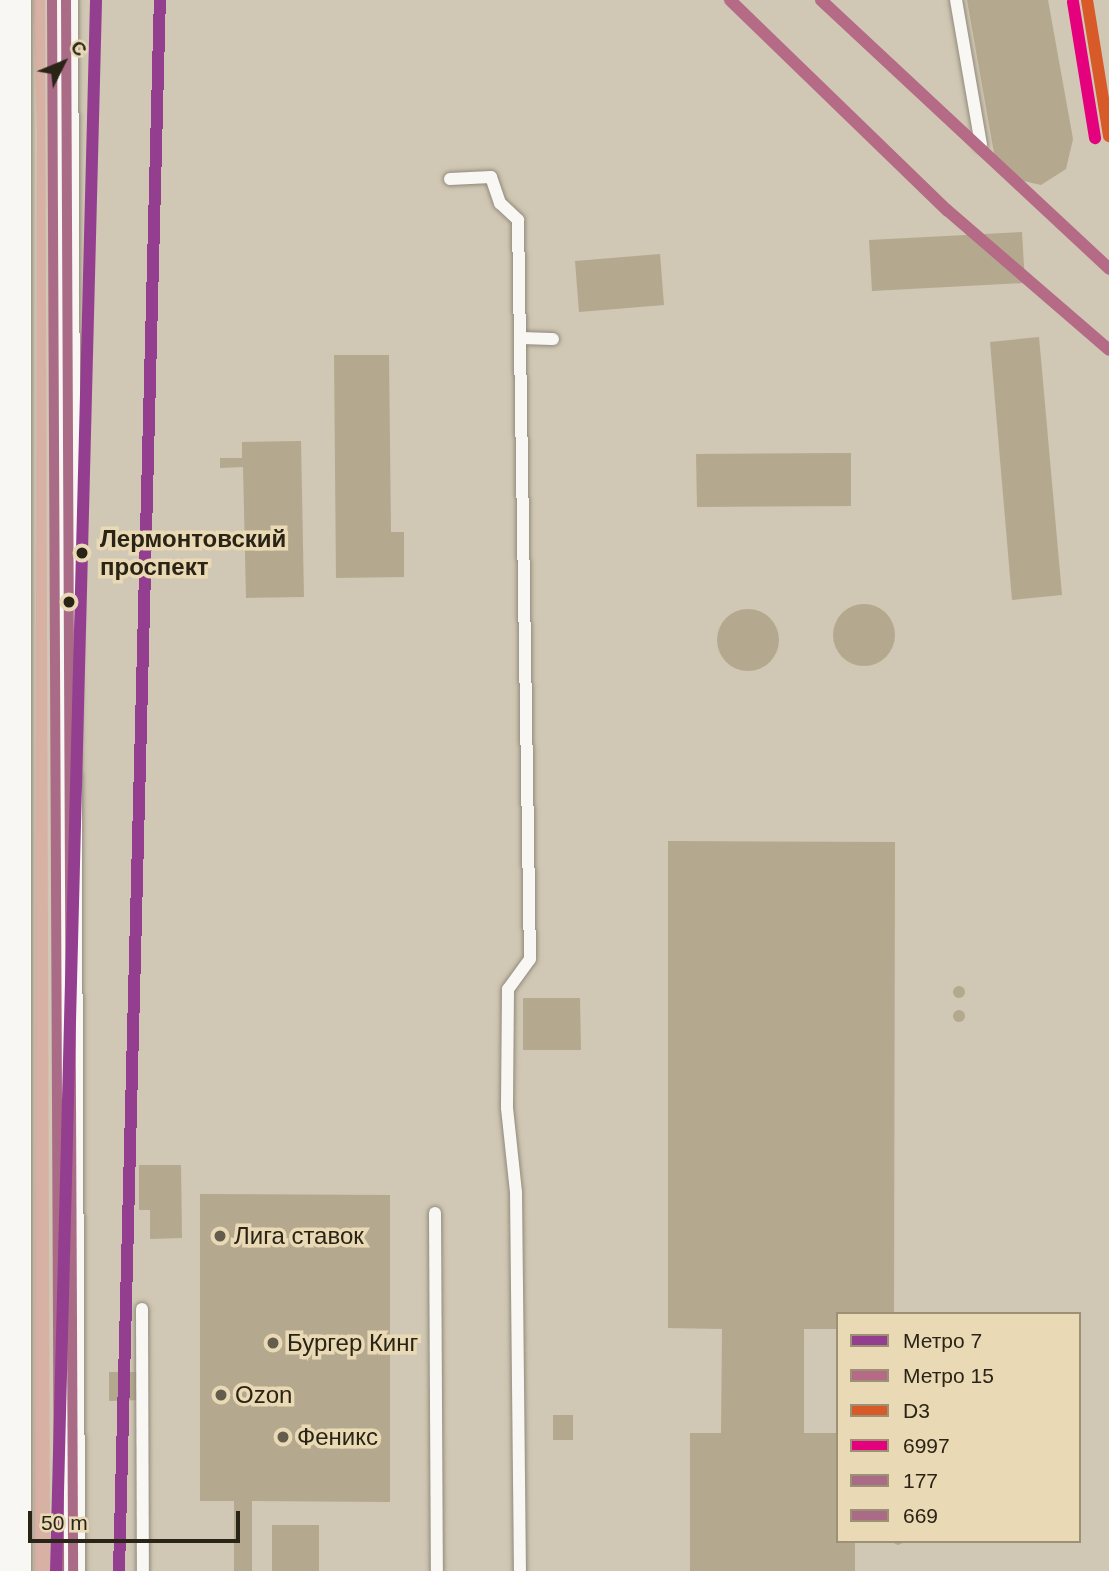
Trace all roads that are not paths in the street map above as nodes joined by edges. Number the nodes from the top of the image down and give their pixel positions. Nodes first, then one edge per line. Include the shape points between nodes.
1 (12, 0) edge
2 (66, 0) edge
3 (956, 0) edge
4 (981, 145) dead end
5 (450, 179) dead end
6 (520, 338) junction
7 (553, 340) dead end
8 (435, 1213) dead end
9 (142, 1309) dead end
10 (12, 1571) edge
11 (72, 1571) edge
12 (143, 1571) edge
13 (437, 1571) edge
14 (520, 1571) edge

1 - 10 main road
2 - 11 street
3 - 4 lane
5 - 6 lane via 491,177 500,203 518,220
6 - 7 lane
6 - 14 lane via 530,959 508,989 507,1108 516,1192
8 - 13 lane
9 - 12 lane

